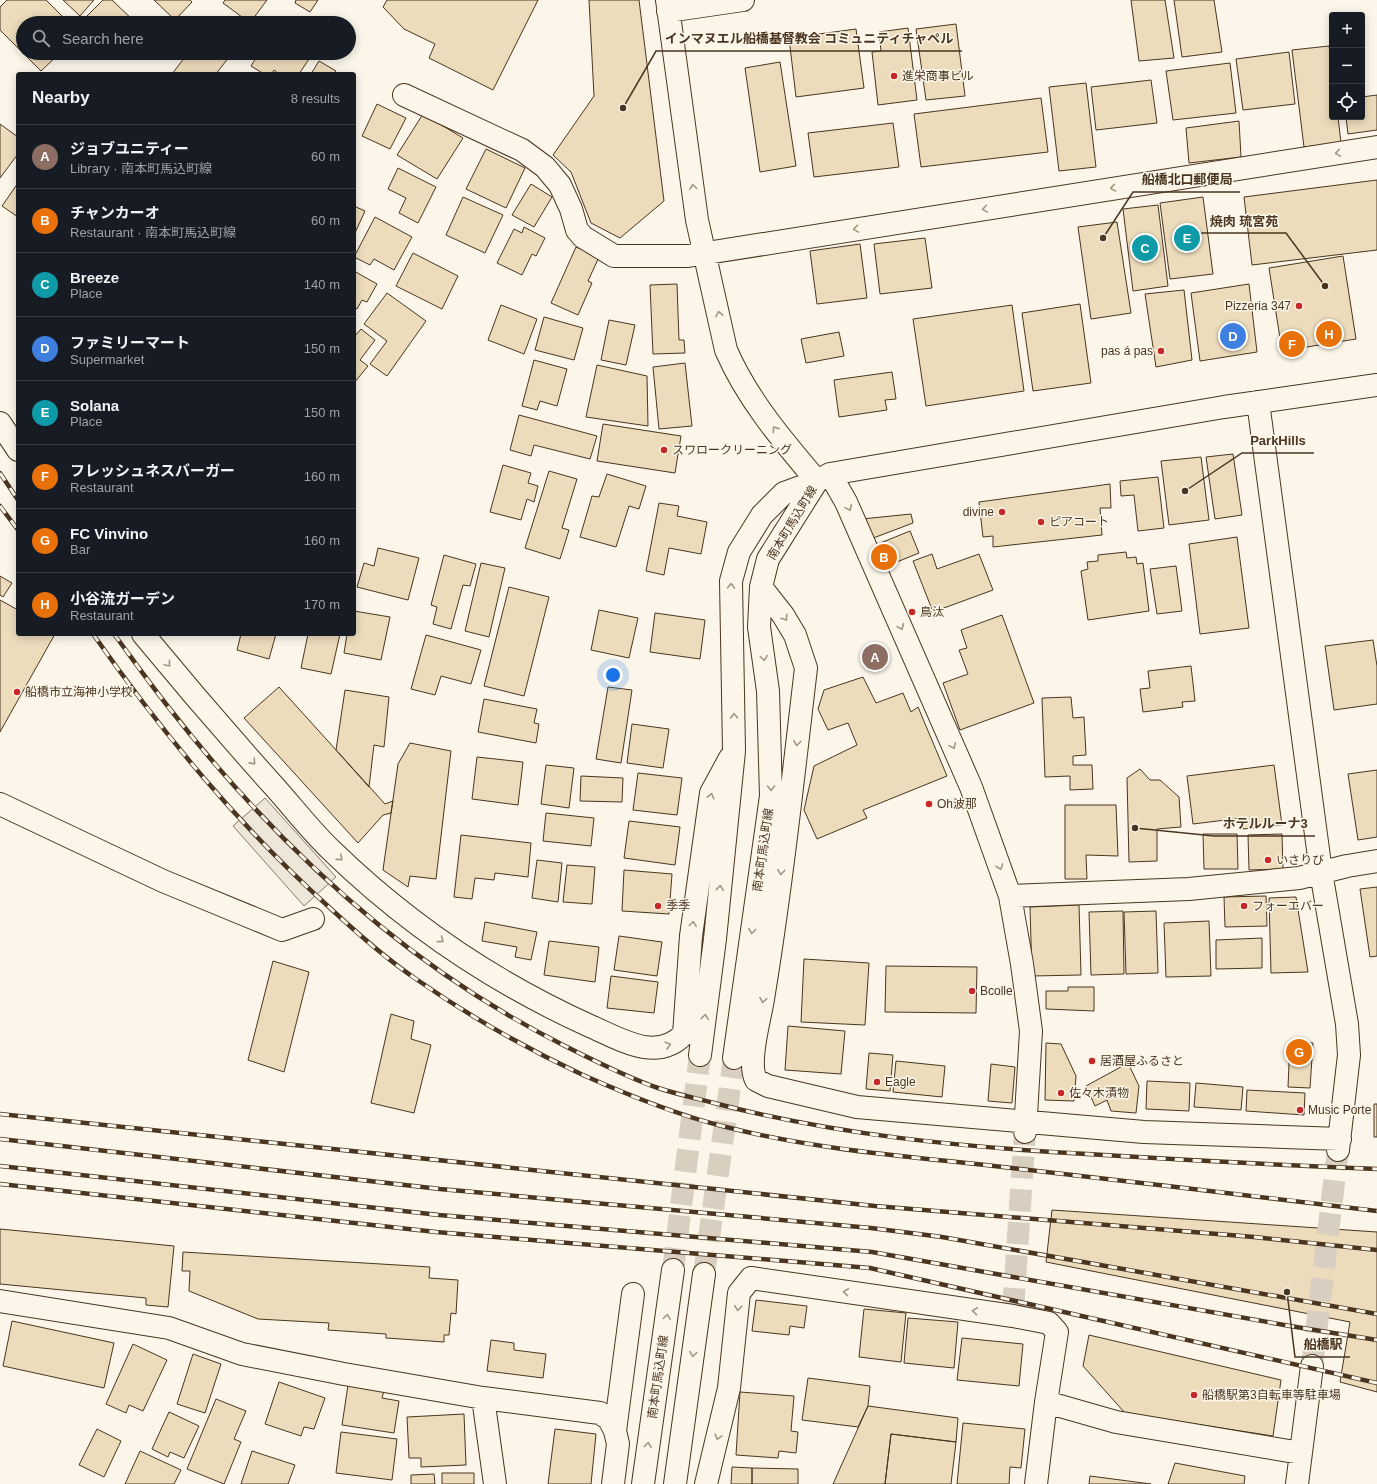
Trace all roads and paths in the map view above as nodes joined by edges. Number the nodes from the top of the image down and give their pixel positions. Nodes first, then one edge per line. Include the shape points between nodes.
1 (743, 0) edge
2 (667, 6) edge
3 (404, 95) dead end
4 (1377, 147) edge
5 (705, 253) junction
6 (1377, 385) edge
7 (1258, 402) junction
8 (0, 424) edge
9 (16, 447) edge
10 (824, 477) junction
11 (761, 587) junction
12 (145, 636) edge
13 (734, 751) junction
14 (0, 804) edge
15 (1377, 862) edge
16 (1321, 872) junction
17 (1010, 896) junction
18 (313, 919) dead end
19 (700, 1056) tunnel mouth
20 (734, 1058) tunnel mouth
21 (1025, 1127) junction
22 (673, 1270) tunnel mouth
23 (704, 1274) tunnel mouth
24 (633, 1294) dead end
25 (0, 1301) edge
26 (1312, 1366) tunnel mouth
27 (483, 1398) junction
28 (1046, 1402) junction
29 (615, 1431) junction
30 (1300, 1453) junction
31 (495, 1484) edge
32 (613, 1484) edge
33 (643, 1484) edge
34 (675, 1484) edge
35 (706, 1484) edge
36 (1036, 1484) edge
37 (1297, 1484) edge

1 - 2 street
5 -> 2 street via 697,220
3 - 5 street via 522,150 545,167 560,185 571,209 576,230 614,256 688,256
4 -> 5 street
10 -> 5 street via 784,441 734,368 726,350
6 - 7 street
7 - 10 street
7 - 16 street
8 - 9 street
10 - 11 street, 南本町馬込町線 via 768,560
13 -> 10 street, 南本町馬込町線 via 731,581 740,552 762,515 784,493
10 -> 17 street via 846,502 971,787
11 -> 20 street, 南本町馬込町線 via 759,627 768,691 771,796
11 -> 21 street via 795,635 806,668 753,1074 756,1080 768,1086 857,1107
12 -> 13 street via 201,704 331,850 388,901 471,962 555,1010 630,1043 654,1049 675,1043 684,1034 691,936 711,793
19 -> 13 street, 南本町馬込町線
14 - 18 street via 163,881 282,930
15 - 16 street
16 - 17 street via 1299,878 1189,889
16 - 21 street via 1348,1047 1339,1144
17 - 21 street via 1030,1031
33 -> 22 street, 南本町馬込町線
23 -> 34 street
24 - 29 street
25 - 27 street via 169,1328 242,1354
26 - 30 street
27 - 29 street via 600,1413 609,1419
27 - 31 street
28 - 30 street via 1116,1422
28 -> 35 street via 1057,1332 1050,1323 1013,1313 751,1278 740,1293 729,1388
28 - 36 street
29 - 32 street via 618,1444
30 - 37 street

